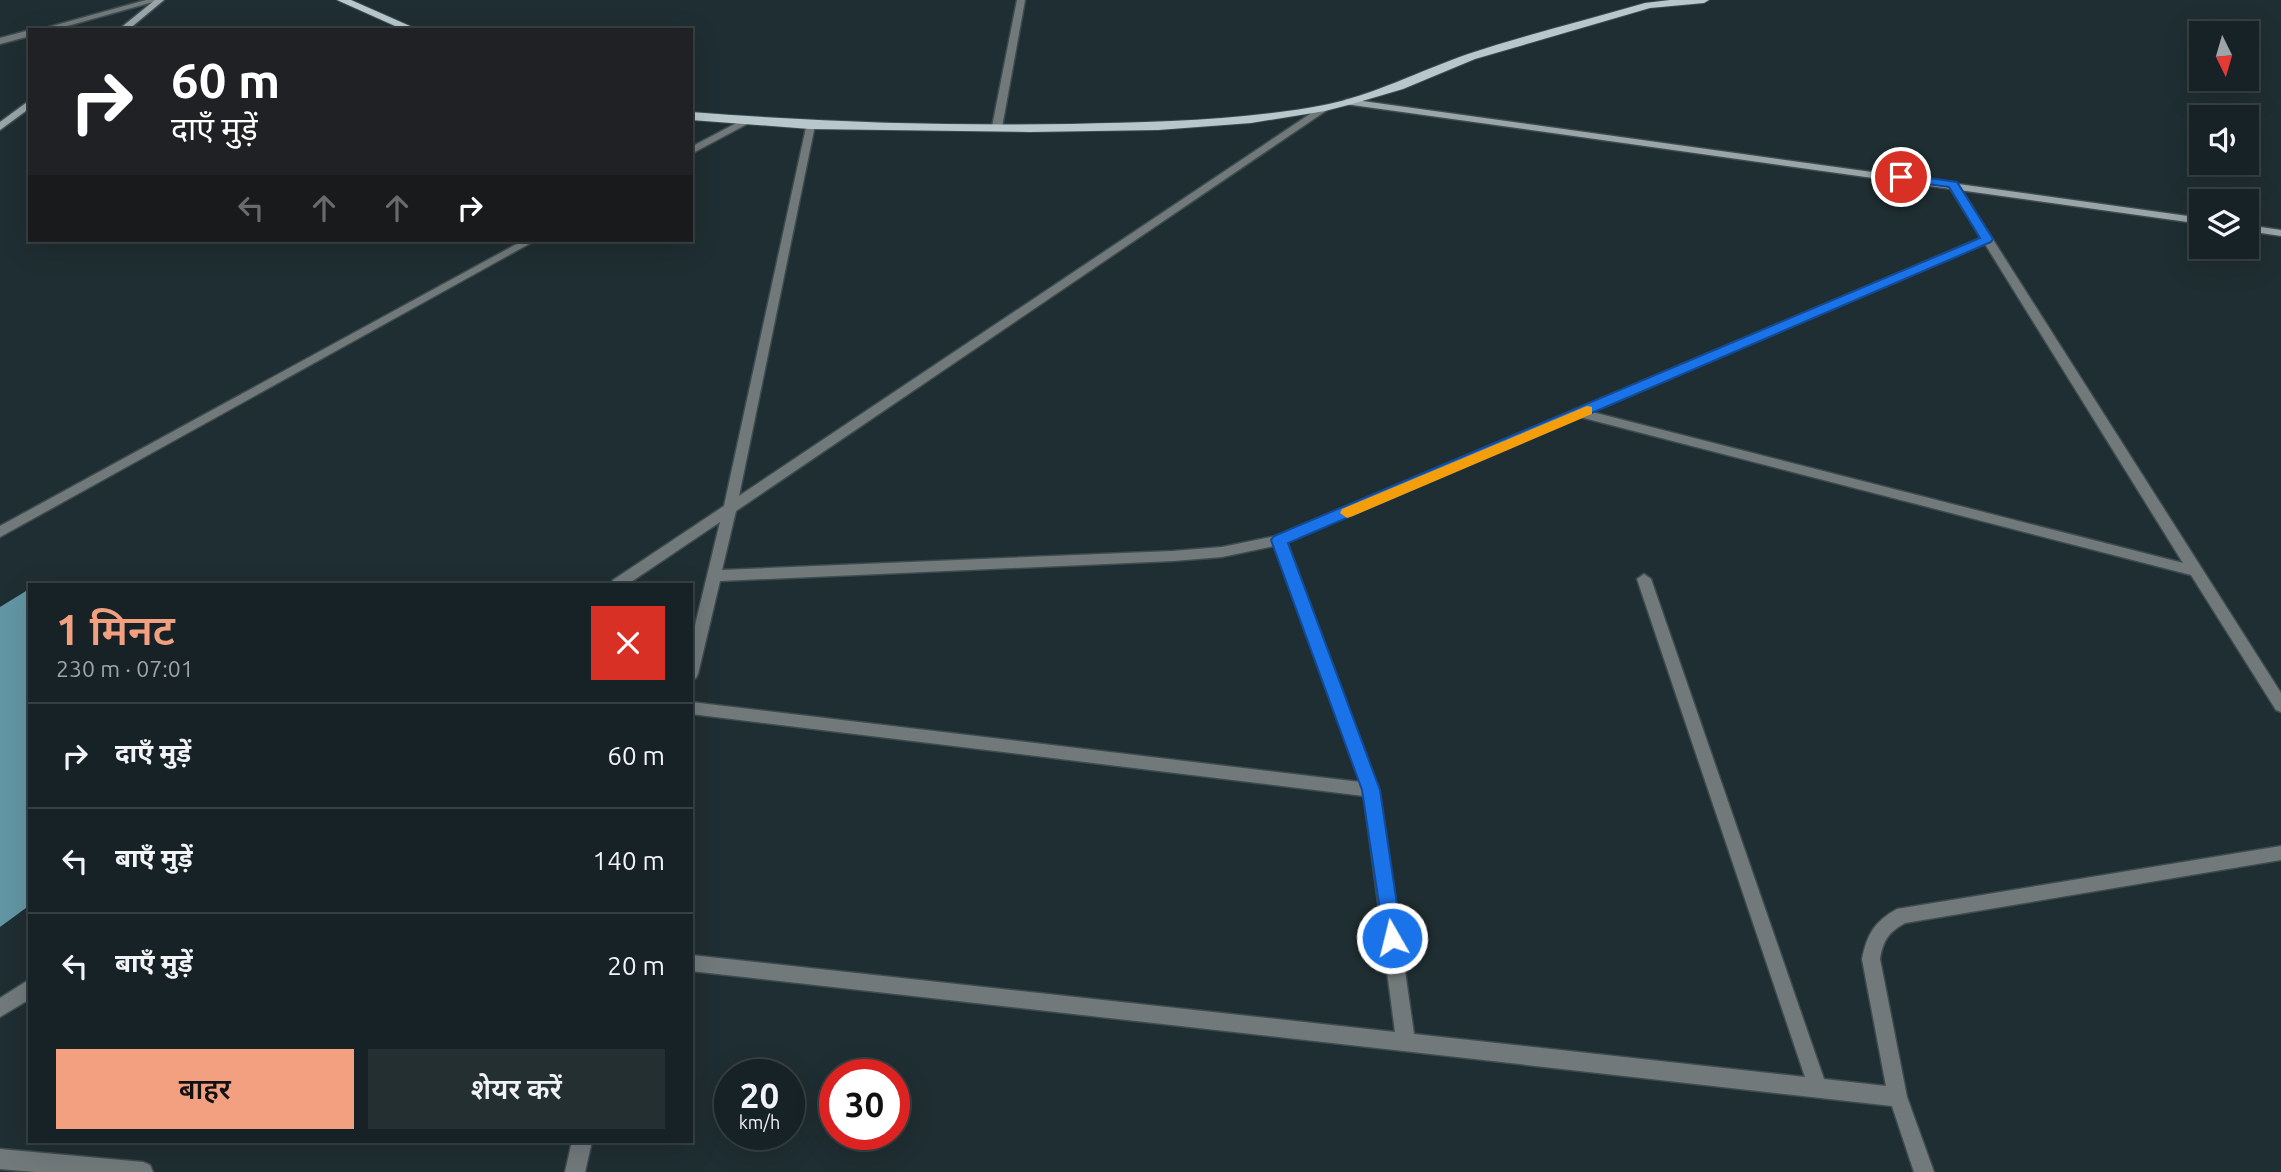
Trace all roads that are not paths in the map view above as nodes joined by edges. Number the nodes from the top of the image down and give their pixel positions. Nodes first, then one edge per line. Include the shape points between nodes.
1 (158, 0) edge
2 (342, 0) edge
3 (1021, 0) edge
4 (1704, 0) edge
5 (50, 28) edge
6 (124, 28) edge
7 (409, 28) edge
8 (28, 34) edge
9 (0, 41) edge
10 (1348, 102) junction
11 (28, 105) edge
12 (1325, 108) junction
13 (693, 116) edge
14 (746, 121) junction
15 (810, 125) junction
16 (0, 127) edge
17 (996, 127) junction
18 (693, 151) edge
19 (1953, 185) junction
20 (2189, 219) edge
21 (2259, 230) edge
22 (2280, 233) edge
23 (1987, 239) junction
24 (527, 242) edge
25 (1580, 413) junction
26 (730, 508) junction
27 (0, 532) edge
28 (1279, 540) junction
29 (2196, 571) junction
30 (714, 576) junction
31 (1644, 579) dead end
32 (619, 583) edge
33 (693, 665) edge
34 (2281, 706) edge
35 (693, 708) edge
36 (1371, 790) junction
37 (2281, 853) edge
38 (693, 963) edge
39 (28, 989) edge
40 (0, 1008) edge
41 (1406, 1042) junction
42 (1818, 1088) junction
43 (1898, 1097) junction
44 (582, 1143) edge
45 (0, 1159) edge
46 (143, 1172) edge
47 (575, 1172) edge
48 (1924, 1172) edge

1 - 5 street
1 - 6 street
2 - 7 main road
3 - 17 street
4 - 10 main road via 1648,5 1471,57
8 - 9 street
10 - 12 main road
10 - 19 street
11 - 16 street
12 - 17 main road via 1158,126
12 - 26 street
13 - 14 main road
14 - 15 main road
14 - 18 street
15 - 17 main road
15 - 26 street
19 - 20 street
19 - 23 street
21 - 22 street
23 - 25 street
23 - 29 street
24 - 27 street
25 - 28 street
25 - 29 street
26 - 30 street
26 - 32 street
28 - 30 street via 1173,556
28 - 36 street
29 - 34 street
30 - 33 street
31 - 42 street
35 - 36 street
36 - 41 street
37 - 43 street via 1903,915 1886,924 1874,937 1871,959
38 - 41 street
39 - 40 street
41 - 42 street
42 - 43 street
43 - 48 street
44 - 47 street
45 - 46 street

